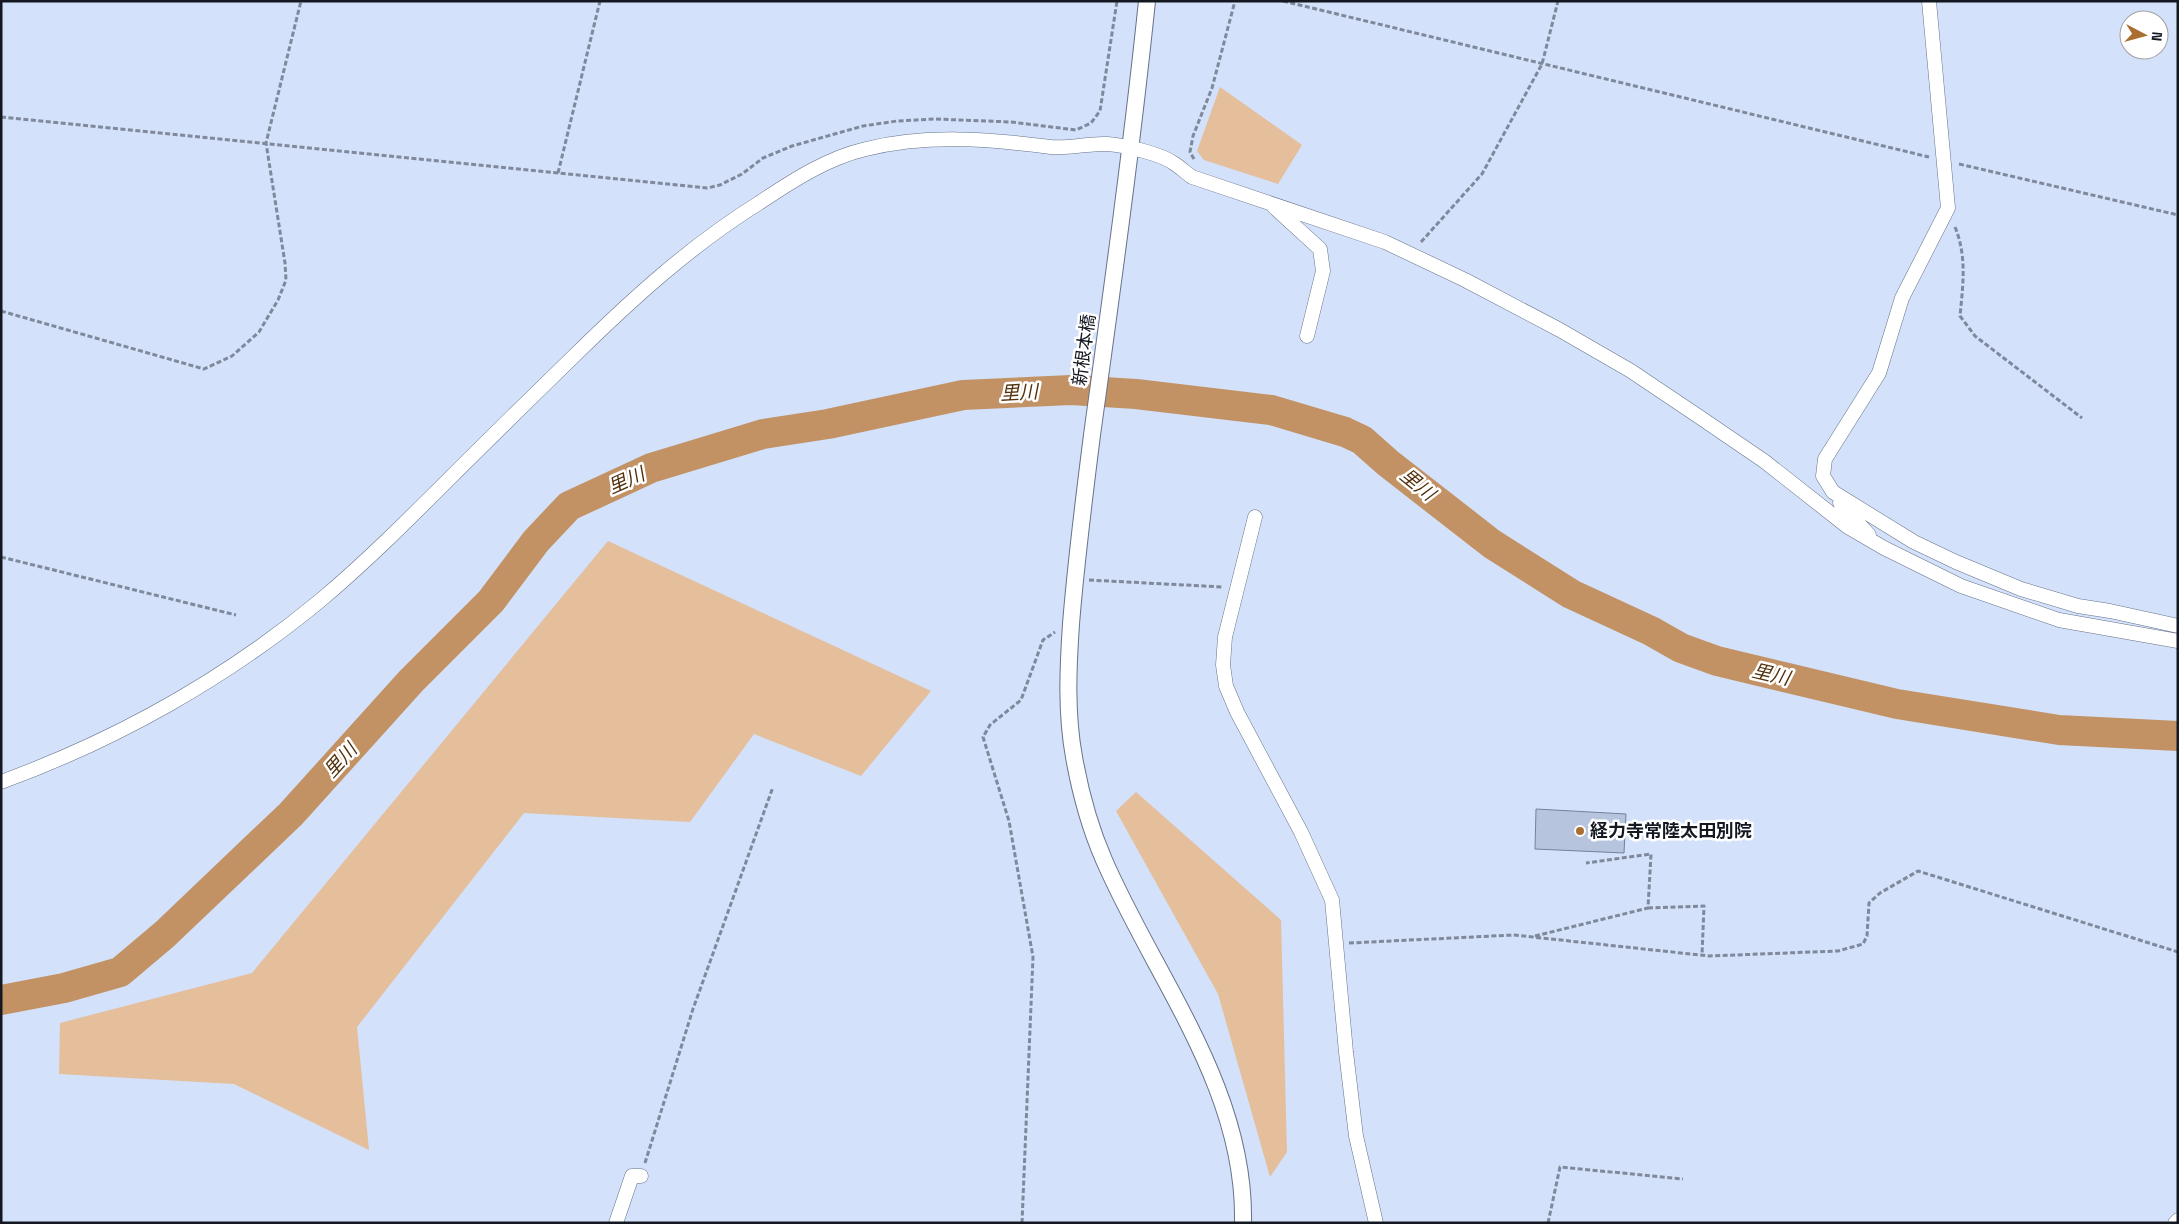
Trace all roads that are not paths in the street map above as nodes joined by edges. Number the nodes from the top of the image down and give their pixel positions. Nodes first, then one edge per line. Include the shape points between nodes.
1 (1147, 1) edge
2 (1929, 1) edge
3 (1130, 154) junction
4 (1270, 204) junction
5 (1307, 336) dead end
6 (1833, 492) junction
7 (1255, 517) dead end
8 (1876, 544) junction
9 (2178, 626) edge
10 (2171, 640) edge
11 (2178, 646) edge
12 (1, 782) edge
13 (641, 1176) road end
14 (616, 1223) edge
15 (1244, 1223) edge
16 (1376, 1223) edge

1 - 3 street, 新根本橋
2 - 6 street via 1948,208 1902,298 1879,373 1825,459 1822,476
3 - 4 street via 1150,153 1173,162 1192,177
3 - 12 street via 1110,144 1059,148 998,140 908,141 866,149 814,169 726,223 660,276 615,316 386,541 317,603 245,656 146,717 34,770
3 - 15 street, 新根本橋 via 1074,579 1068,668 1069,714 1074,756 1086,806 1104,859 1192,1030 1230,1120 1239,1166
4 - 5 street via 1320,250 1323,271
4 - 8 street via 1385,242 1560,330 1631,371 1698,416 1764,461 1848,527
6 - 8 street
6 - 9 street via 1914,542 2021,589 2078,606
7 - 16 street via 1225,637 1223,664 1226,686 1236,712 1301,832 1332,900 1356,1136
8 - 10 street via 1961,586 2002,602 2059,620
10 - 11 street
13 - 14 street via 632,1176

